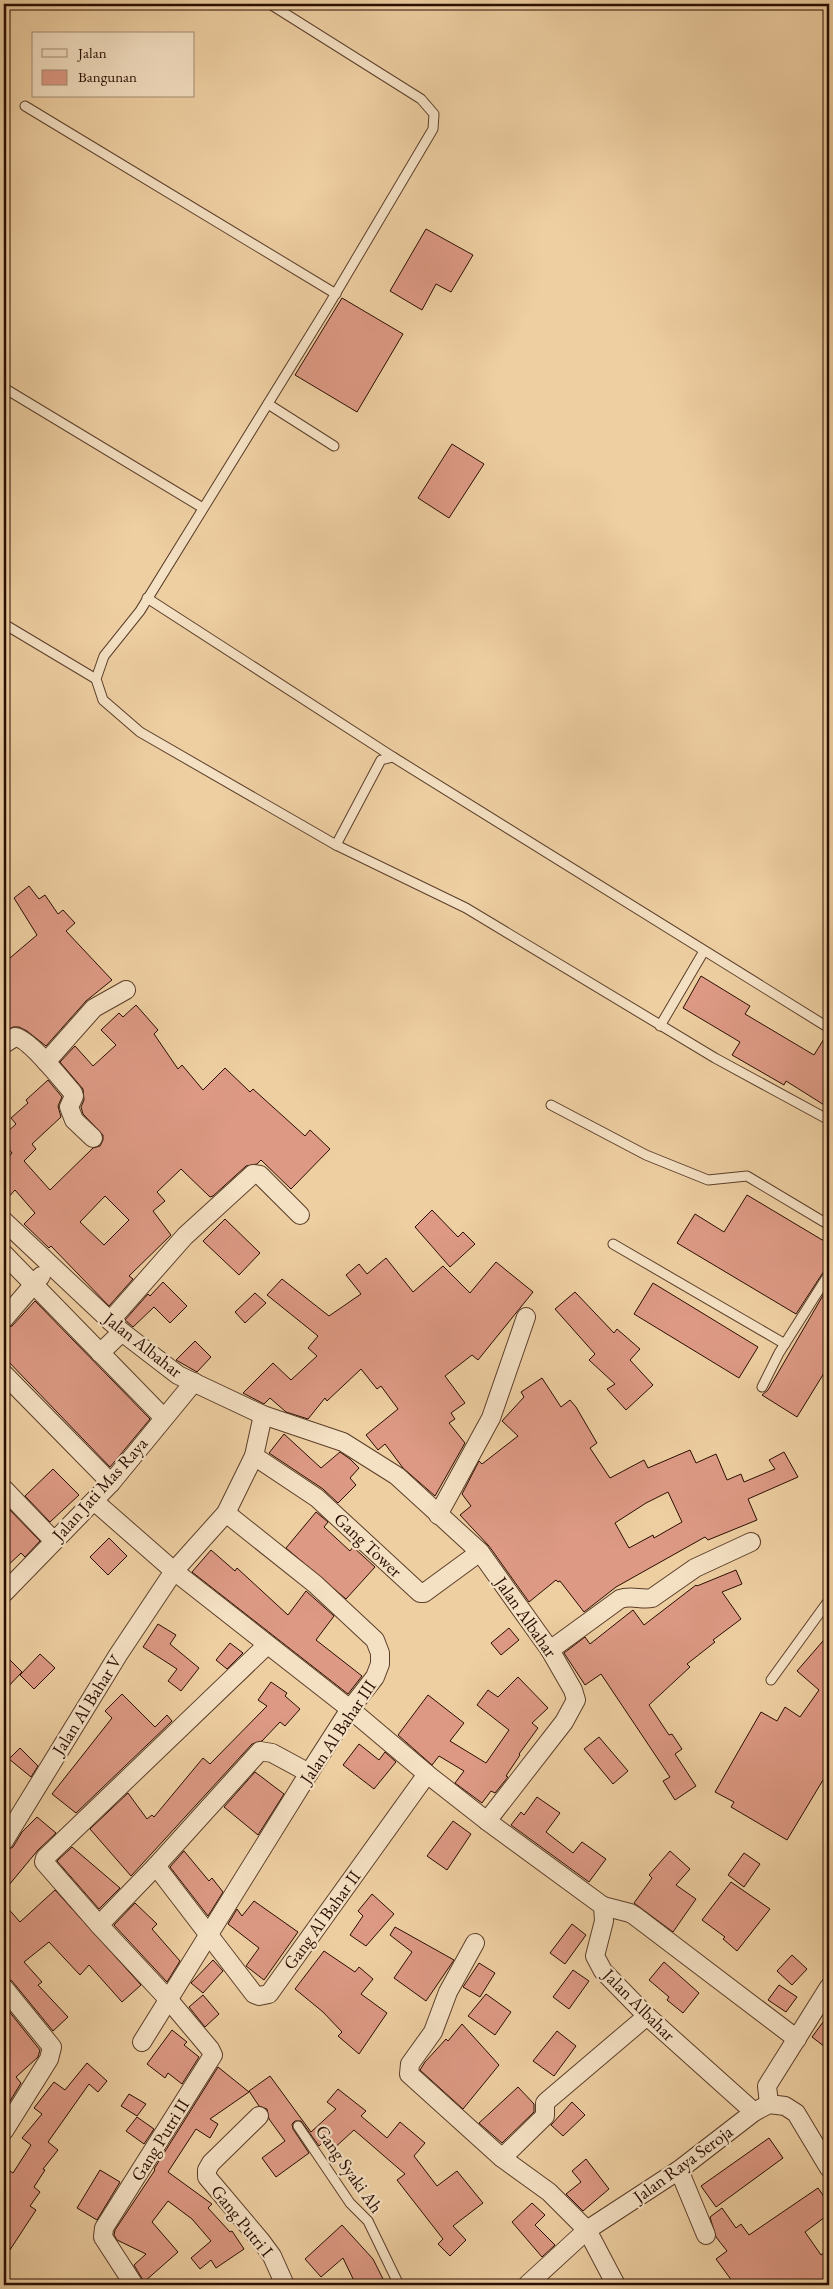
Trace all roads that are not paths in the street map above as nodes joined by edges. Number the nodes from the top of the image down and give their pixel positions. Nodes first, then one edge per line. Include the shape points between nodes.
1 (270, 4) edge
2 (25, 106) dead end
3 (336, 294) junction
4 (4, 388) edge
5 (268, 404) junction
6 (334, 446) dead end
7 (203, 508) junction
8 (147, 598) junction
9 (4, 624) edge
10 (96, 679) junction
11 (393, 757) junction
12 (336, 845) junction
13 (704, 951) junction
14 (126, 990) dead end
15 (660, 1026) junction
16 (829, 1028) edge
17 (4, 1044) edge
18 (46, 1062) junction
19 (551, 1105) dead end
20 (829, 1120) edge
21 (93, 1138) dead end
22 (300, 1215) dead end
23 (4, 1221) edge
24 (829, 1225) edge
25 (614, 1244) dead end
26 (4, 1254) edge
27 (49, 1266) junction
28 (829, 1274) edge
29 (34, 1285) junction
30 (526, 1317) dead end
31 (4, 1319) edge
32 (116, 1327) junction
33 (785, 1344) junction
34 (100, 1353) junction
35 (4, 1374) edge
36 (194, 1382) junction
37 (762, 1387) dead end
38 (263, 1415) junction
39 (163, 1417) junction
40 (254, 1456) junction
41 (110, 1483) junction
42 (4, 1489) edge
43 (94, 1501) junction
44 (226, 1513) junction
45 (438, 1515) junction
46 (54, 1541) junction
47 (752, 1542) dead end
48 (480, 1552) junction
49 (174, 1571) junction
50 (4, 1592) edge
51 (829, 1600) edge
52 (267, 1645) junction
53 (550, 1650) junction
54 (771, 1680) dead end
55 (350, 1710) junction
56 (309, 1773) junction
57 (427, 1774) junction
58 (487, 1821) junction
59 (4, 1841) edge
60 (156, 1866) junction
61 (604, 1906) junction
62 (99, 1926) junction
63 (209, 1935) junction
64 (475, 1943) dead end
65 (829, 1987) edge
66 (4, 1988) edge
67 (168, 1999) junction
68 (647, 2016) junction
69 (797, 2038) junction
70 (142, 2042) dead end
71 (761, 2108) junction
72 (259, 2116) dead end
73 (298, 2126) dead end
74 (4, 2131) edge
75 (502, 2158) junction
76 (829, 2167) edge
77 (679, 2170) junction
78 (587, 2230) junction
79 (706, 2235) dead end
80 (134, 2285) edge
81 (285, 2285) edge
82 (399, 2285) edge
83 (527, 2285) edge
84 (616, 2285) edge

1 - 3 lane via 421,99 434,114 430,135
2 - 3 lane
3 - 5 lane
4 - 7 lane
5 - 6 lane
5 - 7 lane
7 - 8 lane
8 - 10 lane via 104,656
8 - 11 lane
9 - 10 lane
10 - 12 lane via 103,700 140,732
11 - 12 lane via 381,760
11 - 13 lane
12 - 15 lane via 466,908
13 - 15 lane
13 - 16 lane
14 - 18 street via 94,1008
15 - 20 lane
17 - 18 street via 15,1037 21,1038
18 - 21 street via 73,1093 69,1107 74,1120
19 - 24 lane via 646,1155 708,1180 747,1176
22 - 32 street via 260,1175 254,1174 185,1236
23 - 27 street, Jalan Albahar
25 - 33 lane
26 - 29 street
27 - 29 street
27 - 32 street, Jalan Albahar
28 - 33 lane
29 - 31 street
29 - 34 street
30 - 45 street via 492,1418
32 - 34 street
32 - 36 street, Jalan Albahar via 178,1375
33 - 37 lane
34 - 39 street
35 - 41 street
36 - 38 street, Jalan Albahar
36 - 39 street, Jalan Jati Mas Raya
38 - 40 street, Jalan Al Bahar V
38 - 45 street, Jalan Albahar via 343,1442 397,1476
39 - 41 street, Jalan Jati Mas Raya
40 - 44 street, Jalan Al Bahar V
40 - 48 street, Gang Tower via 317,1498 420,1593
41 - 43 street, Jalan Jati Mas Raya
42 - 46 street
43 - 46 street, Jalan Jati Mas Raya
43 - 49 street
44 - 49 street, Jalan Al Bahar V
44 - 55 street, Jalan Al Bahar III via 315,1584 375,1640 380,1658 375,1677
45 - 48 street, Jalan Albahar
46 - 50 street, Jalan Jati Mas Raya
47 - 53 street via 695,1568 652,1598 630,1596 620,1599
48 - 53 street, Jalan Albahar
49 - 52 street
49 - 59 street, Jalan Al Bahar V via 118,1655
51 - 54 lane
52 - 55 street
52 - 62 street via 45,1858 44,1864
53 - 58 street, Jalan Albahar via 574,1690 576,1700 564,1722
55 - 56 street, Jalan Al Bahar III
55 - 57 street
56 - 60 street via 272,1753 260,1751
56 - 63 street, Jalan Al Bahar III
57 - 58 street
57 - 63 street, Gang Al Bahar II via 269,1994 254,1994
58 - 61 street
60 - 62 street
60 - 63 street
61 - 68 street, Jalan Albahar via 604,1921 595,1956 603,1971
61 - 69 street via 636,1916
62 - 67 street
63 - 67 street, Jalan Al Bahar III
64 - 75 street via 448,1992 433,2032 410,2064 409,2074
65 - 69 street
66 - 74 street via 48,2040 52,2052
67 - 70 street, Jalan Al Bahar III
67 - 80 street, Gang Putri II via 213,2056 104,2228 103,2237
68 - 71 street, Jalan Albahar
68 - 75 street via 547,2101 544,2117
69 - 71 street via 767,2086
71 - 76 street via 786,2106 796,2113
71 - 77 street, Jalan Raya Seroja
72 - 81 street, Gang Putri I via 211,2163 207,2177 272,2256
73 - 82 lane, Gang Syaki Ah via 350,2203 368,2222
75 - 78 street via 549,2192
77 - 78 street, Jalan Raya Seroja
77 - 79 street
78 - 83 street, Jalan Raya Seroja
78 - 84 street

